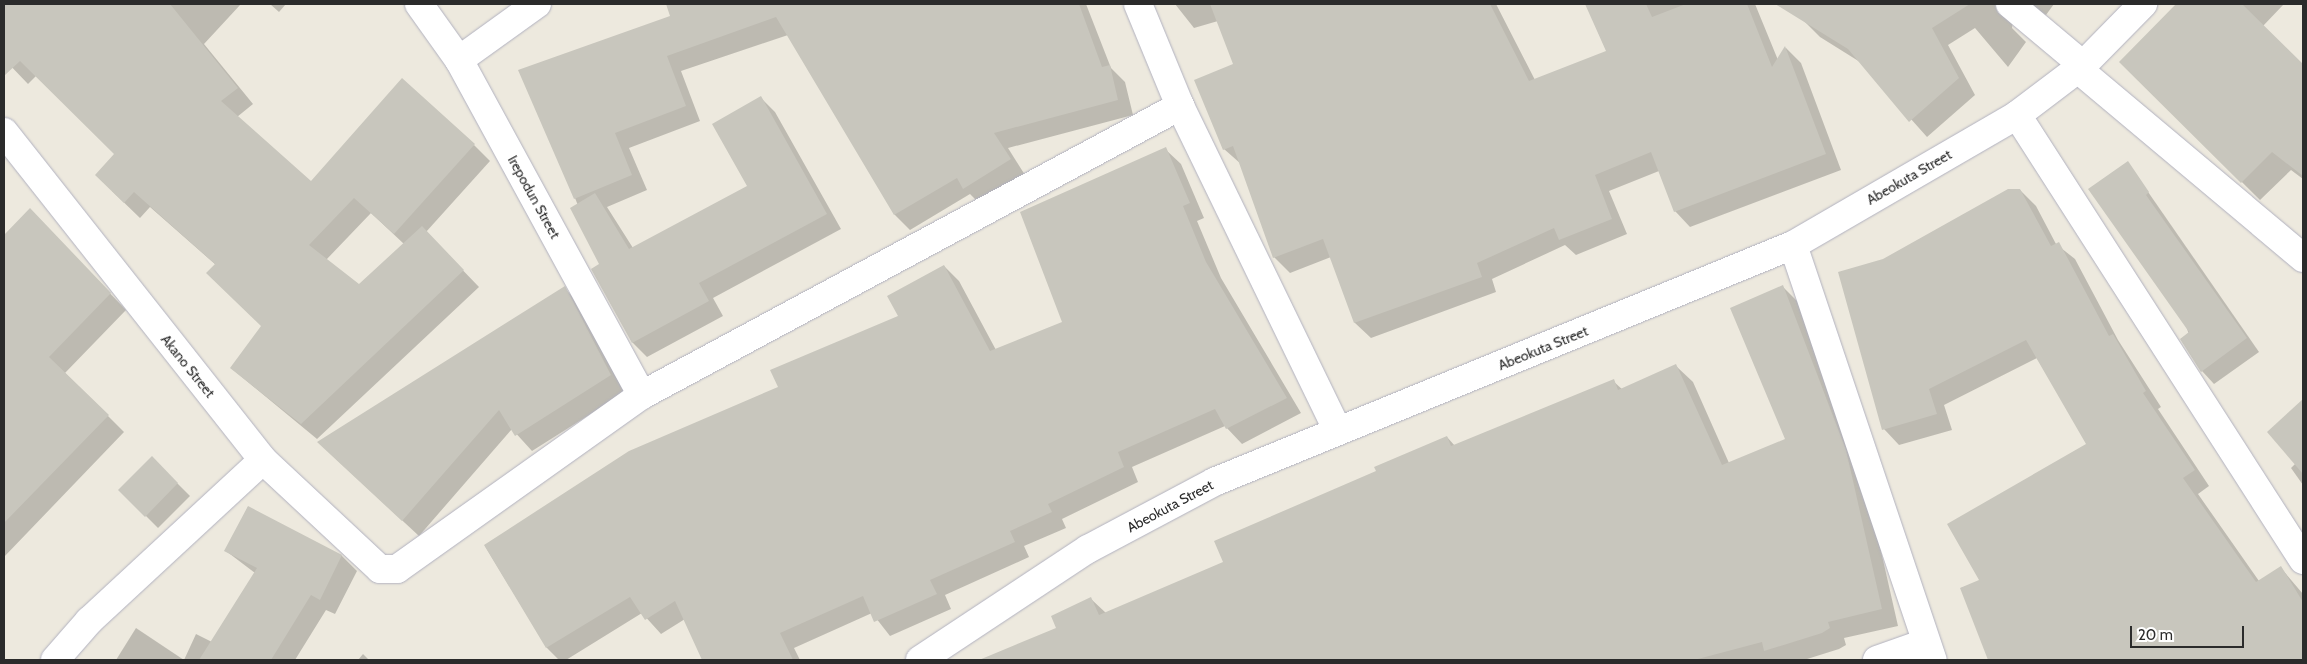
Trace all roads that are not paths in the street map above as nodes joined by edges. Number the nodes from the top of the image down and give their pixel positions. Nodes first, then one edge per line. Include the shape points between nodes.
1 (418, 4) edge
2 (538, 4) edge
3 (1138, 4) edge
4 (2010, 4) edge
5 (2143, 4) edge
6 (459, 60) junction
7 (2081, 67) junction
8 (1180, 106) junction
9 (2017, 115) junction
10 (8, 147) edge
11 (1793, 246) junction
12 (2303, 258) edge
13 (642, 395) junction
14 (1337, 430) junction
15 (263, 460) junction
16 (2303, 560) edge
17 (1929, 652) edge
18 (55, 660) edge
19 (920, 660) edge
20 (1877, 660) edge

1 - 6 street, Irepodun Street
2 - 6 street
3 - 8 street
4 - 7 street
5 - 7 street, Abeokuta Street
6 - 13 street, Irepodun Street
7 - 9 street, Abeokuta Street
7 - 12 street
8 - 13 street
8 - 14 street
9 - 11 street, Abeokuta Street
9 - 16 street
10 - 15 street, Akano Street
11 - 14 street, Abeokuta Street
11 - 17 street
13 - 15 street, Akano Street via 398,569 380,569
14 - 19 street, Abeokuta Street via 1214,482 1088,549
15 - 18 street via 89,621
17 - 20 street

